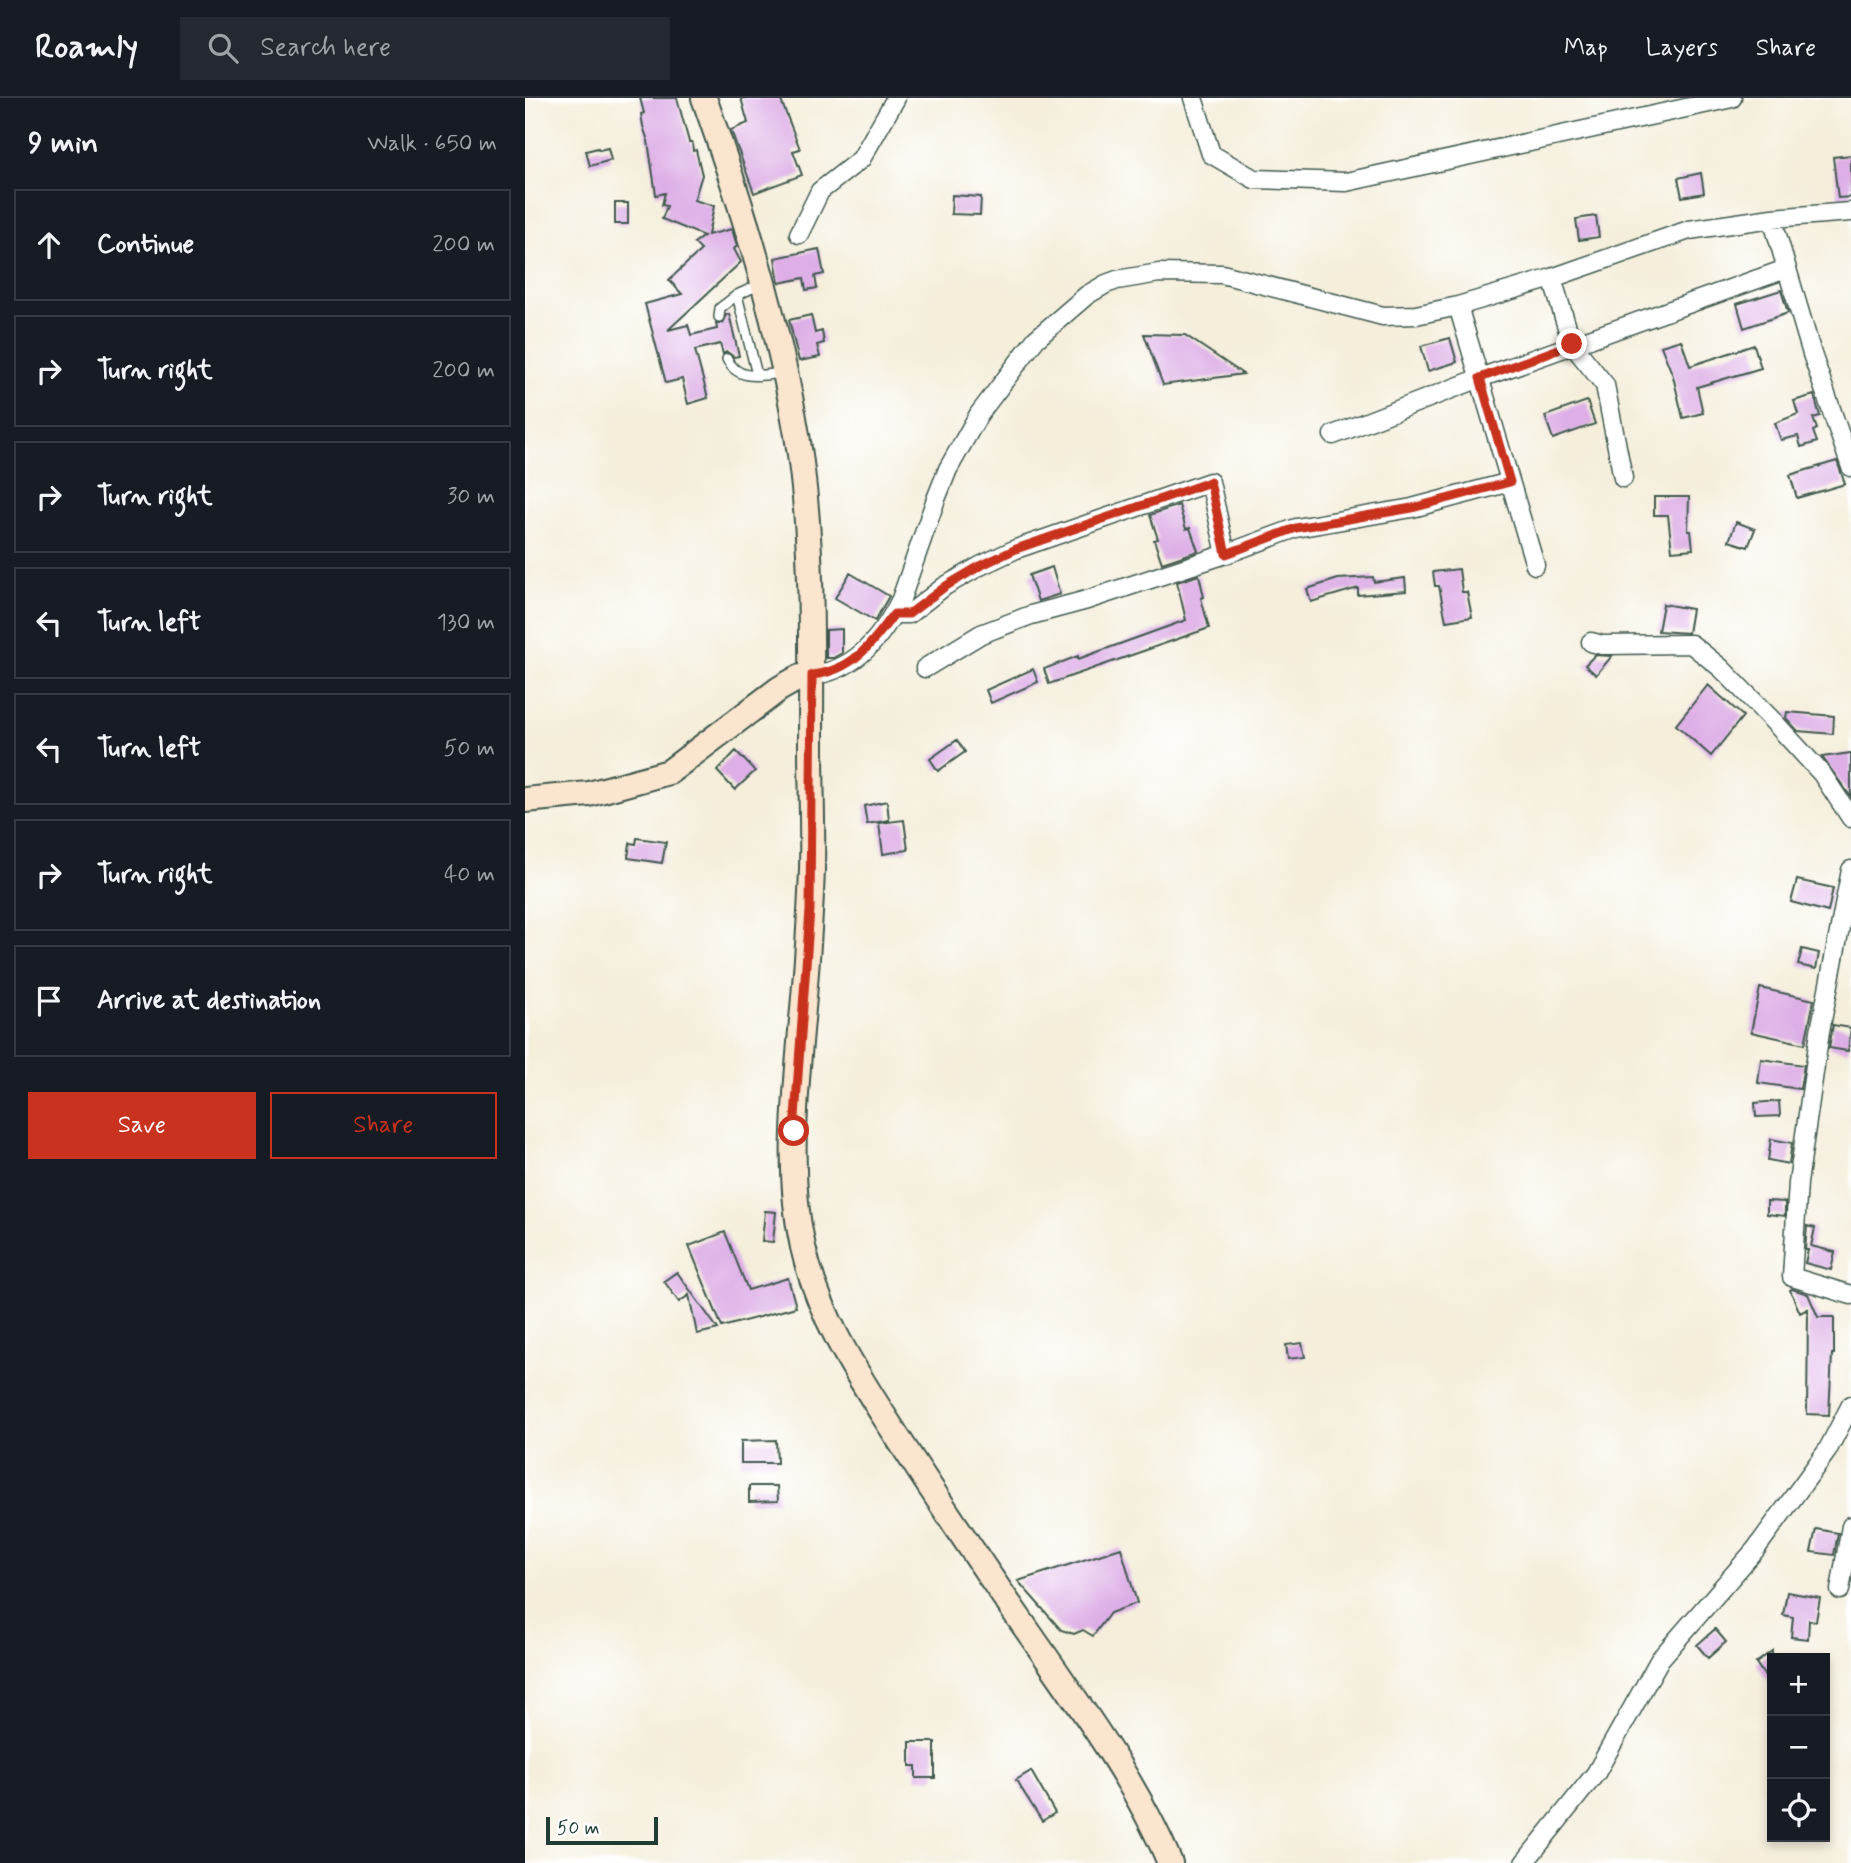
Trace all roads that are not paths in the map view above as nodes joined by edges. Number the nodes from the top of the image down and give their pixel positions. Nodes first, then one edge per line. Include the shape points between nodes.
1 (704, 98) edge
2 (896, 98) edge
3 (1193, 98) edge
4 (1732, 98) edge
5 (1851, 212) edge
6 (1772, 218) junction
7 (799, 234) dead end
8 (1786, 269) junction
9 (1552, 278) junction
10 (762, 283) junction
11 (737, 295) junction
12 (1458, 306) junction
13 (719, 317) dead end
14 (1572, 344) junction
15 (727, 359) dead end
16 (785, 373) junction
17 (757, 376) junction
18 (1480, 378) junction
19 (1333, 435) dead end
20 (1851, 467) edge
21 (1623, 478) dead end
22 (1510, 482) junction
23 (1226, 554) junction
24 (1535, 565) dead end
25 (894, 614) junction
26 (1591, 642) dead end
27 (925, 668) dead end
28 (812, 675) junction
29 (525, 800) edge
30 (1851, 818) edge
31 (1851, 870) edge
32 (1851, 1296) edge
33 (1851, 1405) edge
34 (1851, 1526) edge
35 (1840, 1590) dead end
36 (1170, 1863) edge
37 (1524, 1863) edge

1 - 10 main road
2 - 7 street via 862,159 820,191
3 - 4 street via 1211,154 1254,179 1346,182
5 - 6 street
6 - 8 street
6 - 9 street via 1689,230
8 - 14 street
8 - 20 street
9 - 12 street
9 - 14 street
10 - 11 lane
10 - 16 main road
11 - 13 lane via 719,308
11 - 17 lane
12 - 18 street
12 - 25 street via 1383,316 1222,274 1159,273 1117,280 1097,289 1025,350 979,414 944,479
14 - 18 street
14 - 21 street via 1605,385
15 - 17 lane via 739,374
16 - 17 lane
16 - 28 main road via 803,487
18 - 19 street
18 - 22 street
22 - 23 street via 1412,508 1296,528
22 - 24 street
23 - 25 street via 1210,482 1016,549 946,586 909,614
23 - 27 street via 1031,615 981,634
25 - 28 street via 861,655 836,671
26 - 30 street via 1691,644 1785,733
28 - 29 main road via 779,689 669,772 589,794
28 - 36 main road via 810,910 794,1131 798,1213 810,1273 832,1327 871,1396 1101,1737 1147,1813
31 - 32 street via 1820,1031 1798,1183 1792,1277
33 - 37 street via 1827,1451 1755,1550 1660,1659 1596,1773
34 - 35 street

